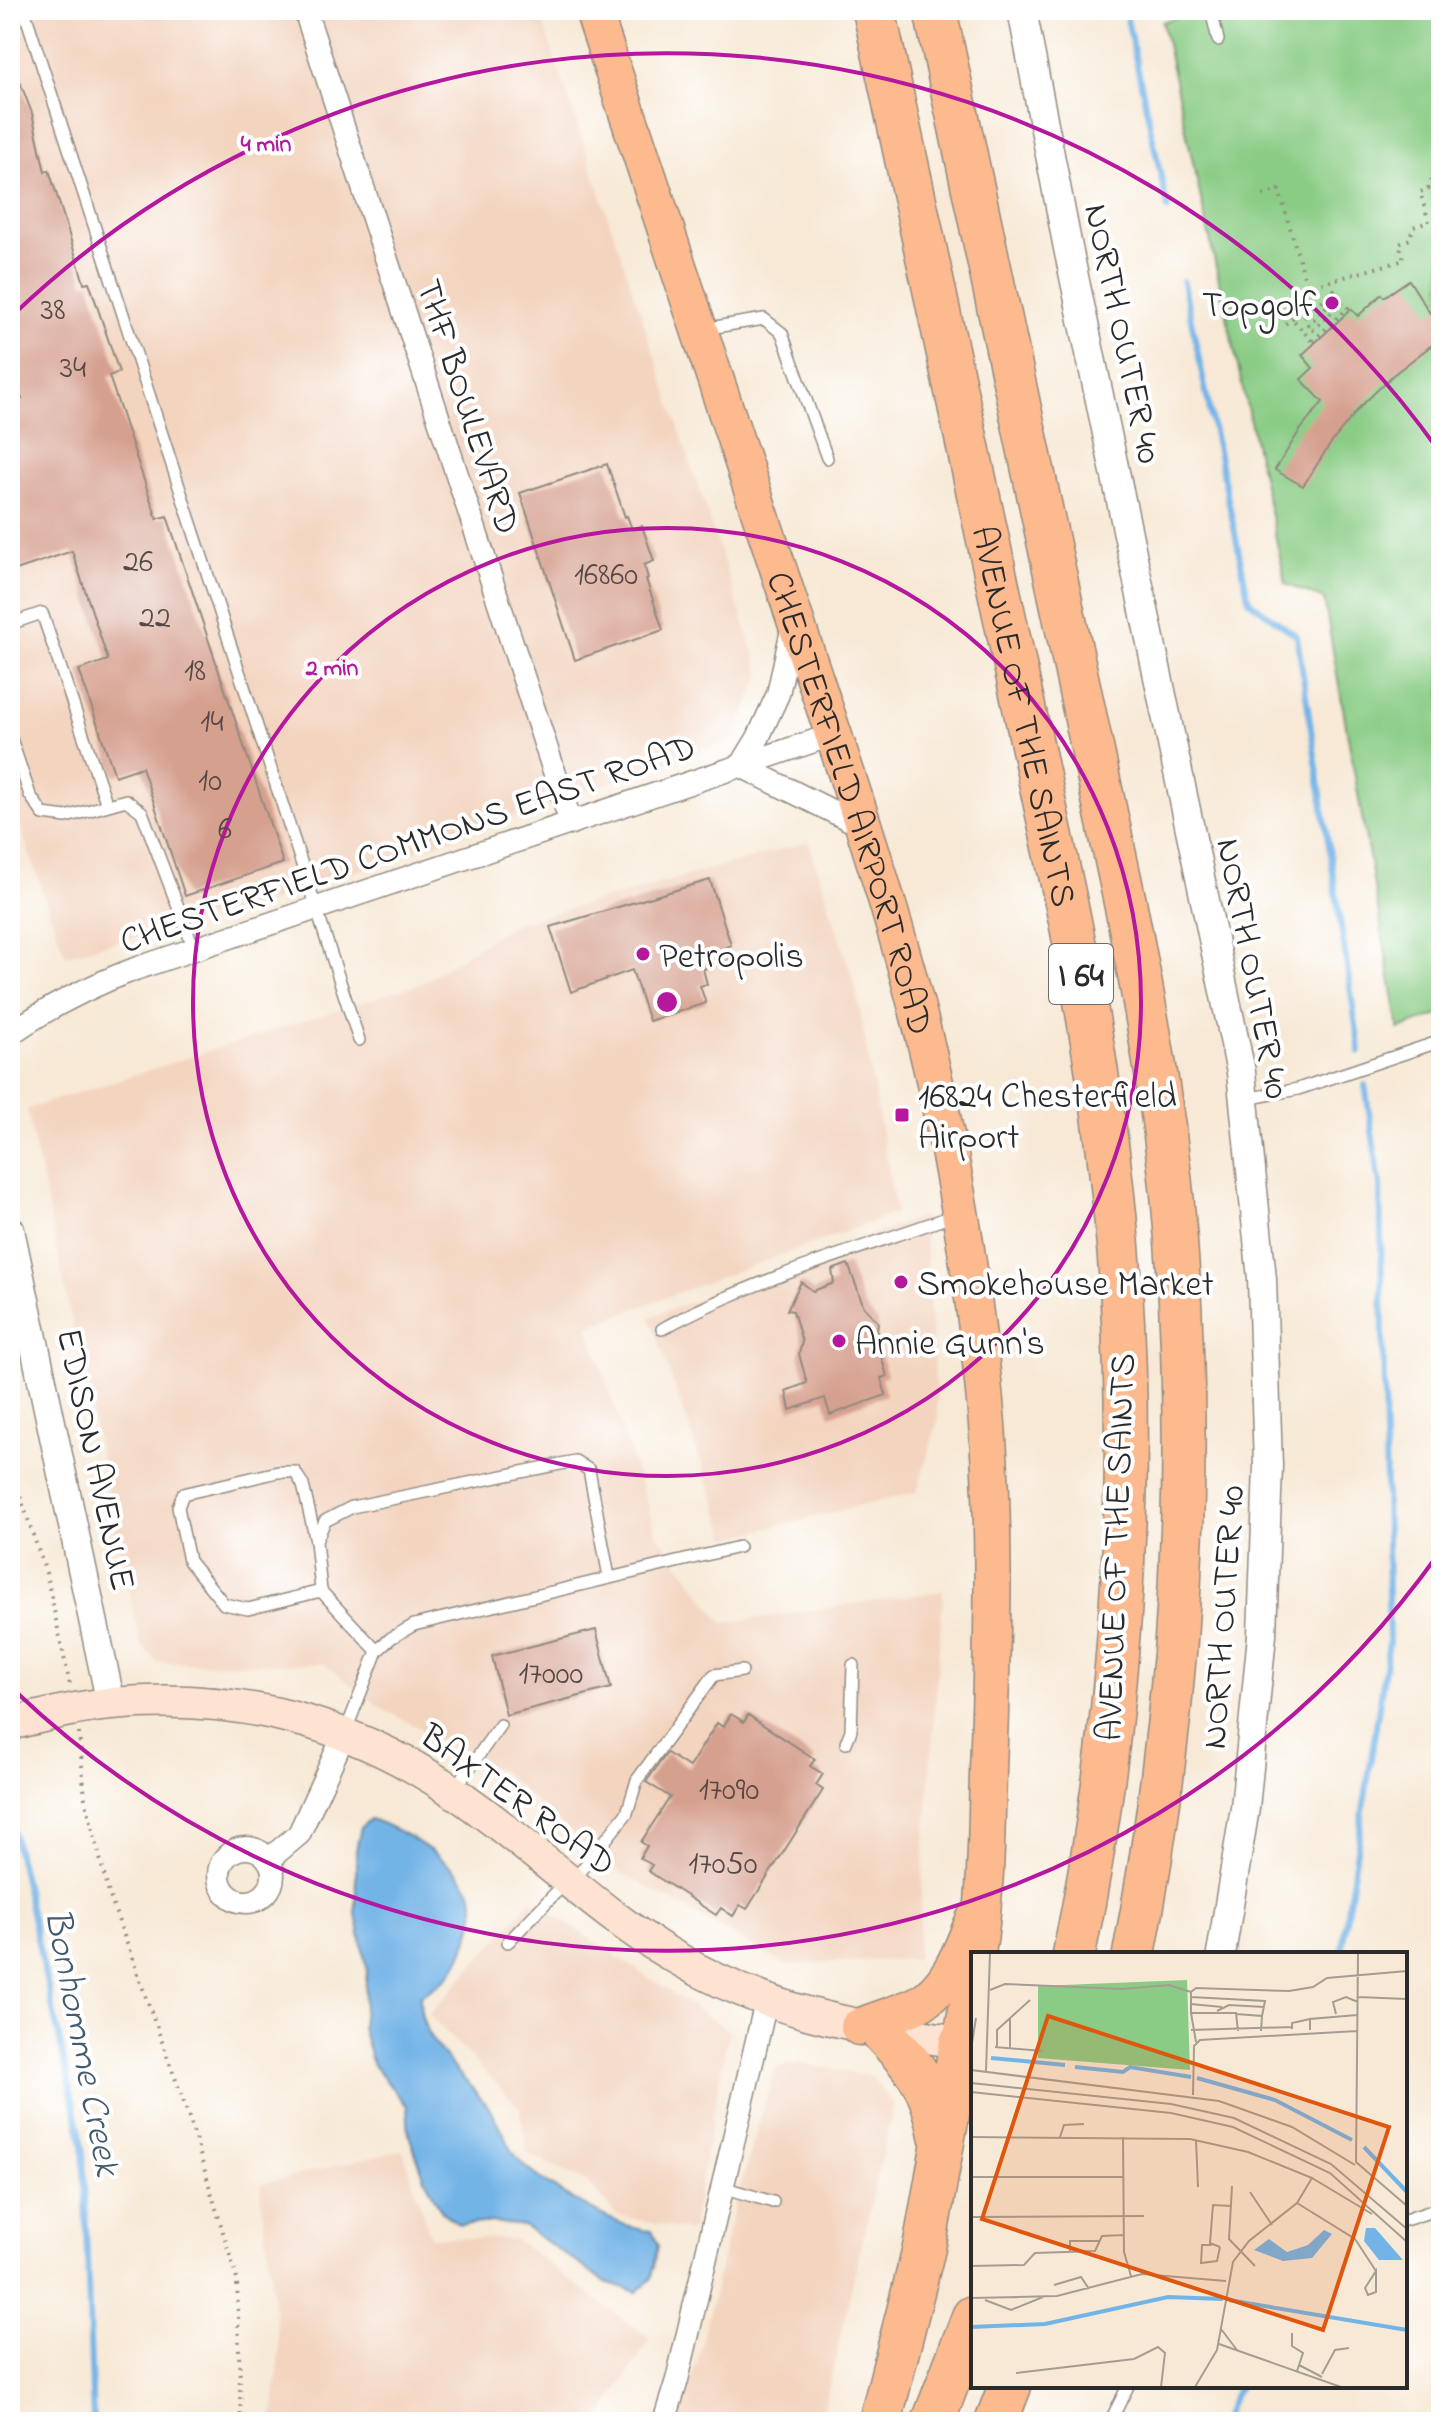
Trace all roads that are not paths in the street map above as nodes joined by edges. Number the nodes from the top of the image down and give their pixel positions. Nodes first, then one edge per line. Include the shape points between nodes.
1 (24, 10) edge
2 (305, 10) edge
3 (593, 10) edge
4 (874, 10) edge
5 (935, 10) edge
6 (1022, 10) edge
7 (1211, 10) edge
8 (1218, 40) dead end
9 (699, 330) junction
10 (827, 458) dead end
11 (794, 618) junction
12 (10, 624) edge
13 (835, 734) junction
14 (10, 736) edge
15 (741, 766) junction
16 (107, 805) junction
17 (571, 823) junction
18 (864, 827) junction
19 (316, 906) junction
20 (194, 949) junction
21 (10, 1034) edge
22 (359, 1040) dead end
23 (1441, 1041) edge
24 (1243, 1100) junction
25 (959, 1214) junction
26 (10, 1230) edge
27 (662, 1329) dead end
28 (316, 1541) junction
29 (739, 1547) dead end
30 (609, 1577) junction
31 (321, 1591) junction
32 (377, 1651) junction
33 (853, 1665) dead end
34 (742, 1671) dead end
35 (111, 1704) junction
36 (10, 1724) edge
37 (500, 1725) dead end
38 (345, 1733) junction
39 (846, 1743) dead end
40 (453, 1791) junction
41 (268, 1860) dead end
42 (568, 1883) junction
43 (984, 1897) junction
44 (508, 1942) dead end
45 (977, 1952) edge
46 (1074, 1952) edge
47 (1134, 1952) edge
48 (1221, 1952) edge
49 (971, 1987) edge
50 (766, 2002) junction
51 (870, 2029) junction
52 (961, 2042) junction
53 (942, 2149) junction
54 (722, 2187) junction
55 (773, 2202) dead end
56 (1441, 2208) edge
57 (1407, 2219) edge
58 (971, 2322) edge
59 (1009, 2388) edge
60 (1127, 2388) edge
61 (664, 2422) edge
62 (880, 2422) edge
63 (933, 2422) edge
64 (996, 2422) edge
65 (1110, 2422) edge

1 - 19 lane
2 - 17 street, THF BOULEVARD
3 - 9 main road, CHESTERFIELD AIRPORT ROAD
4 - 46 highway, AVENUE OF THE SAINTS / I 64 via 1070,921 1097,1065 1114,1210 1126,1428 1121,1575 1102,1791
5 - 47 highway, AVENUE OF THE SAINTS / I 64 via 1129,921 1172,1194 1184,1414 1178,1631 1153,1849
6 - 24 street, NORTH OUTER 40
7 - 8 lane
9 - 10 lane via 764,319 782,333
9 - 11 main road, CHESTERFIELD AIRPORT ROAD
11 - 13 main road, CHESTERFIELD AIRPORT ROAD
11 - 15 street via 778,694
12 - 16 lane via 42,613
13 - 15 street, CHESTERFIELD COMMONS EAST ROAD
13 - 18 main road, CHESTERFIELD AIRPORT ROAD
14 - 16 lane via 30,795 43,814 66,817
15 - 17 street, CHESTERFIELD COMMONS EAST ROAD
15 - 18 street
16 - 20 lane via 126,800 142,812
17 - 19 street, CHESTERFIELD COMMONS EAST ROAD
18 - 25 main road, CHESTERFIELD AIRPORT ROAD via 913,992
19 - 20 street, CHESTERFIELD COMMONS EAST ROAD
19 - 22 lane
20 - 21 street, CHESTERFIELD COMMONS EAST ROAD via 87,987
23 - 24 lane via 1298,1089
24 - 48 street, NORTH OUTER 40 via 1262,1279 1268,1466 1262,1635 1245,1808
25 - 27 lane via 745,1291
25 - 43 main road, CHESTERFIELD AIRPORT ROAD via 985,1394 992,1547
26 - 35 street, EDISON AVENUE
28 - 30 lane via 325,1521 352,1507 575,1461 589,1470
28 - 31 lane
28 - 31 lane via 295,1472 183,1494 178,1507 189,1561 224,1604 248,1609
29 - 30 lane
30 - 32 lane via 414,1625
31 - 32 lane
32 - 38 lane
33 - 39 lane
34 - 42 lane via 714,1675 706,1684 637,1780 627,1813
35 - 36 main road, BAXTER ROAD
35 - 38 main road, BAXTER ROAD via 215,1704
37 - 40 lane
38 - 40 main road, BAXTER ROAD via 418,1767
38 - 41 street via 299,1834
40 - 42 main road, BAXTER ROAD
42 - 44 lane
42 - 50 main road, BAXTER ROAD via 675,1958
43 - 45 main road, CHESTERFIELD AIRPORT ROAD
43 - 51 main road via 956,1961 933,1993
49 - 52 main road
50 - 51 main road, BAXTER ROAD
50 - 54 street
51 - 52 main road, BAXTER ROAD
51 - 53 highway via 913,2065 926,2084
52 - 53 highway
53 - 62 highway via 921,2262
54 - 55 lane
54 - 61 street
56 - 57 lane
58 - 63 highway
59 - 64 highway
60 - 65 lane

